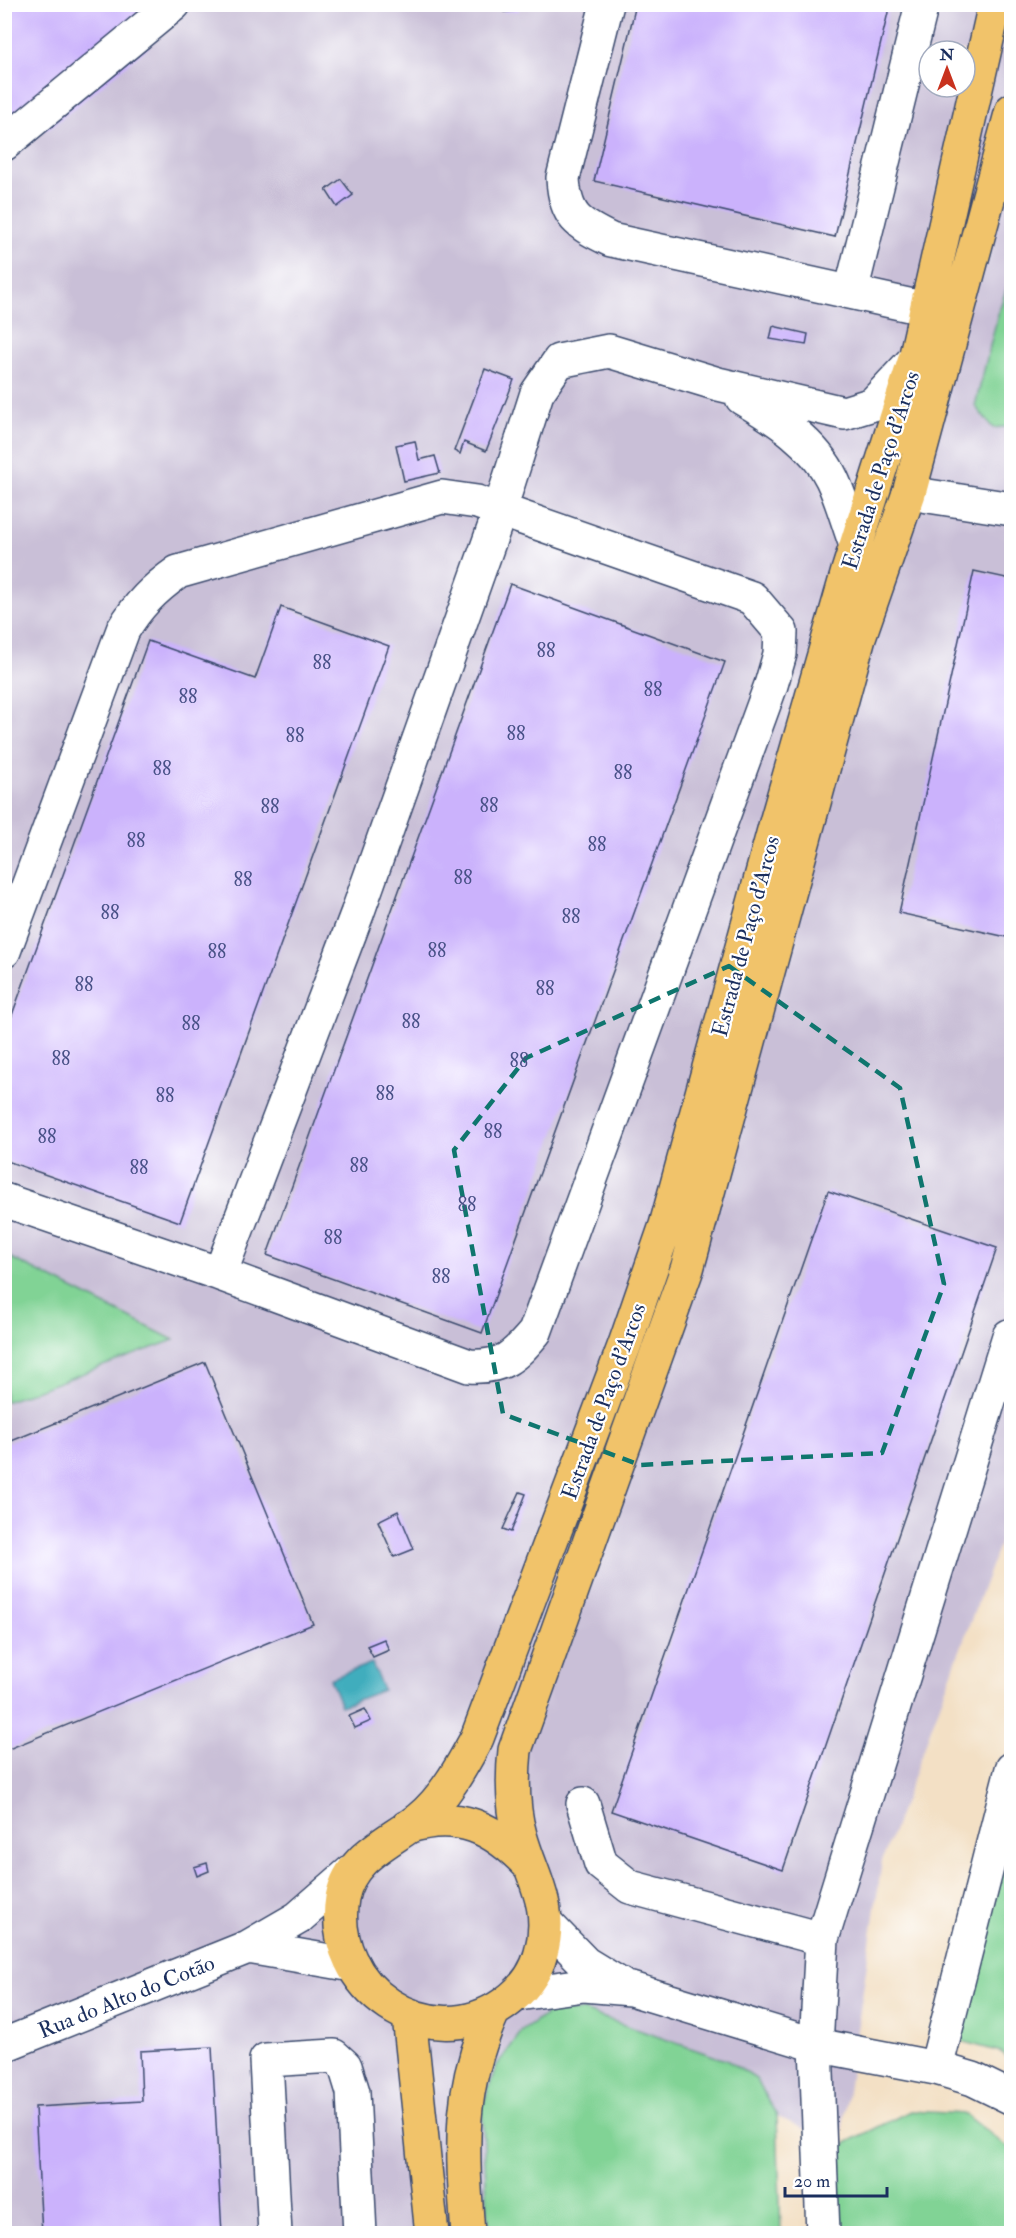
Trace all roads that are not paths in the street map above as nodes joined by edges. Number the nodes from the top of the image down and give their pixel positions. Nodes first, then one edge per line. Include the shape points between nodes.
1 (174, 4) edge
2 (607, 4) edge
3 (922, 4) edge
4 (995, 4) edge
5 (1011, 110) edge
6 (4, 144) edge
7 (852, 292) junction
8 (927, 309) junction
9 (915, 359) junction
10 (718, 384) junction
11 (909, 493) junction
12 (1011, 509) edge
13 (500, 510) junction
14 (856, 545) junction
15 (4, 951) edge
16 (4, 1200) edge
17 (220, 1274) junction
18 (1008, 1336) dead end
19 (1011, 1769) edge
20 (583, 1804) dead end
21 (403, 1829) junction
22 (530, 1867) junction
23 (352, 1871) junction
24 (546, 1923) junction
25 (822, 1940) junction
26 (248, 1947) junction
27 (353, 1965) junction
28 (631, 1989) junction
29 (505, 2003) junction
30 (409, 2016) junction
31 (4, 2045) edge
32 (816, 2045) junction
33 (936, 2068) junction
34 (1011, 2098) edge
35 (275, 2234) edge
36 (360, 2234) edge
37 (432, 2234) edge
38 (468, 2234) edge
39 (823, 2234) edge

1 - 6 street
2 - 7 street via 563,178 570,212 583,226 611,240
3 - 7 street
4 - 8 main road, Estrada de Paço d'Arcos
5 - 11 main road, Estrada de Paço d'Arcos
7 - 8 street
8 - 9 main road, Estrada de Paço d'Arcos
9 - 10 street via 873,404 844,413
9 - 14 main road, Estrada de Paço d'Arcos
10 - 13 street via 609,351 559,361 537,393
10 - 14 street via 778,419 812,452 831,477
11 - 12 street
11 - 22 main road, Estrada de Paço d'Arcos via 859,637 687,1269 515,1750 514,1807
13 - 15 street via 442,497 178,572 154,588 123,630
13 - 17 street via 357,914
13 - 17 street via 752,598 781,632 780,654 771,685 657,1000 535,1332 507,1360 489,1367 469,1366
14 - 21 main road, Estrada de Paço d'Arcos via 666,1225 625,1344 477,1738 435,1802
16 - 17 street
18 - 25 street
19 - 33 street
20 - 25 street via 601,1864 630,1887
21 - 22 main road, Estrada de Paço d'Arcos via 426,1821 473,1825 498,1836
21 - 23 main road, Estrada de Paço d'Arcos via 380,1844
22 - 24 main road, Estrada de Paço d'Arcos via 540,1888
23 - 26 street, Rua do Alto do Cotão via 298,1918
23 - 27 main road, Estrada de Paço d'Arcos via 342,1898 342,1926
24 - 28 street via 585,1963
24 - 29 main road, Estrada de Paço d'Arcos via 534,1971
25 - 32 street
26 - 27 street
26 - 31 street, Rua do Alto do Cotão
27 - 30 main road, Estrada de Paço d'Arcos via 385,2004
28 - 29 street via 584,1985
28 - 32 street
29 - 30 main road, Estrada de Paço d'Arcos via 469,2020 436,2023
29 - 38 main road, Estrada de Paço d'Arcos via 474,2056 463,2114
30 - 37 main road
32 - 33 street
32 - 39 street
33 - 34 street via 974,2079
35 - 36 street via 266,2060 334,2056 345,2066 352,2092

